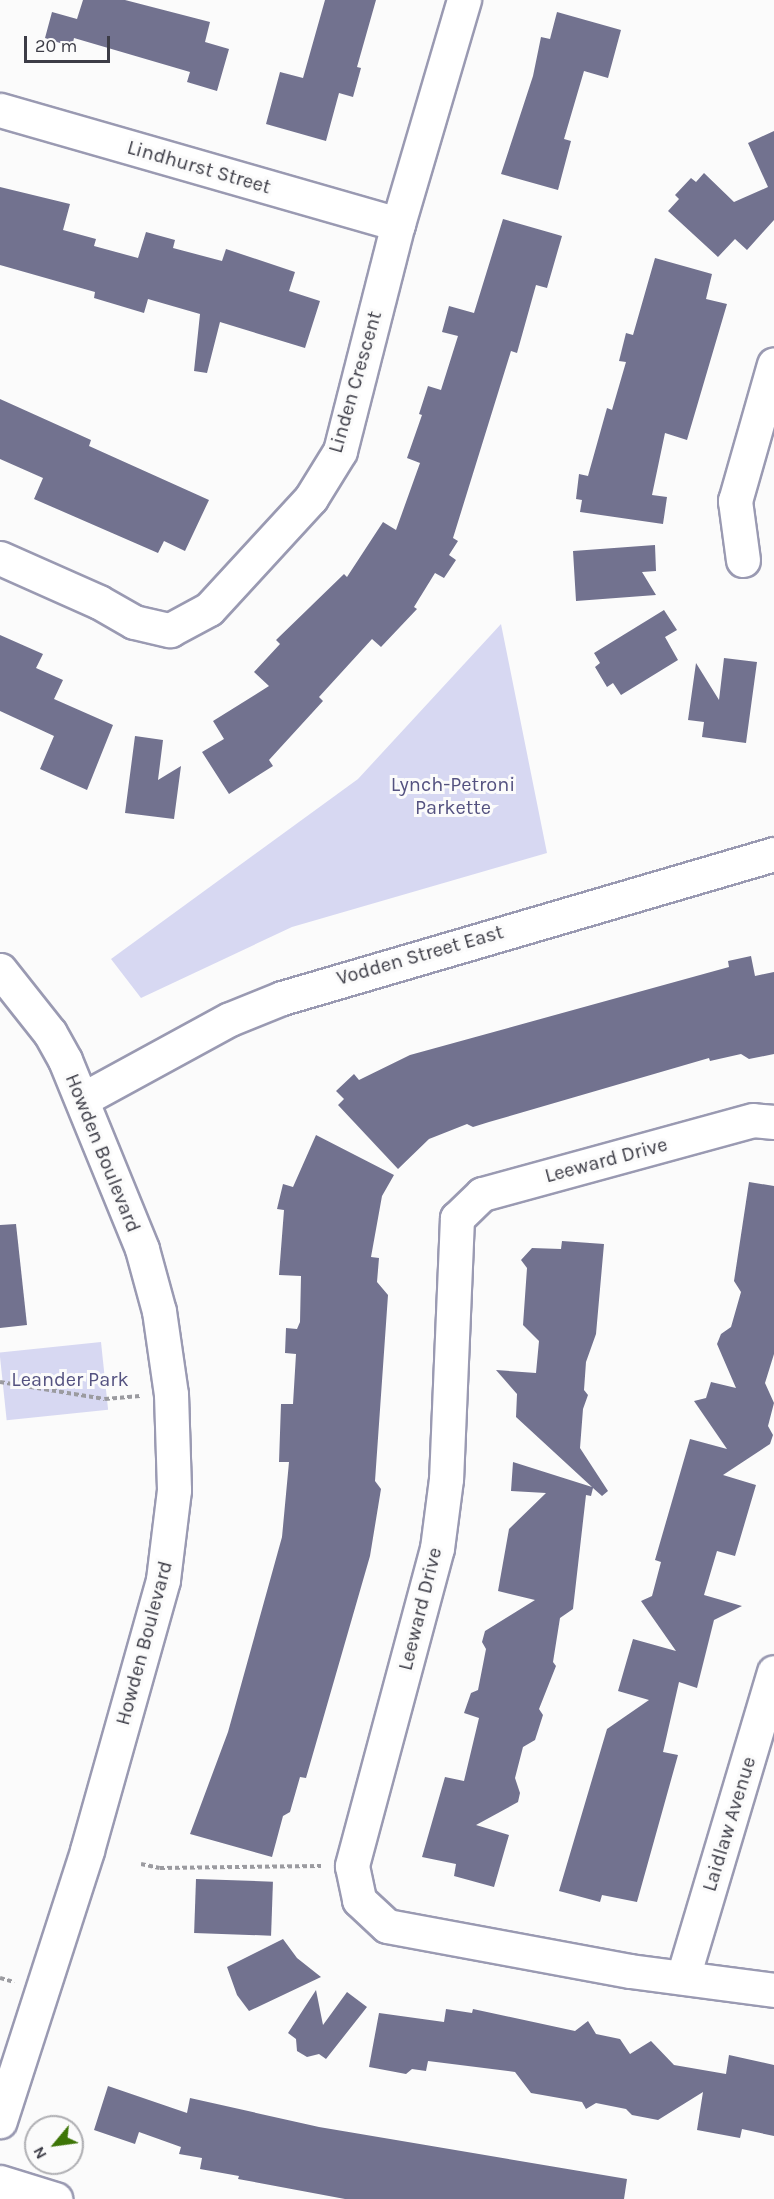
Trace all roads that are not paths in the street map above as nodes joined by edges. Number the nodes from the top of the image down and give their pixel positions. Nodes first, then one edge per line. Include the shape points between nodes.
1 (464, 0) edge
2 (0, 110) edge
3 (398, 224) junction
4 (774, 364) edge
5 (0, 558) edge
6 (742, 560) dead end
7 (774, 854) edge
8 (0, 970) edge
9 (83, 1099) junction
10 (774, 1122) edge
11 (774, 1672) edge
12 (683, 1977) junction
13 (774, 1990) edge
14 (0, 2121) edge
15 (0, 2182) edge
16 (55, 2199) edge

1 - 3 street, Linden Crescent
2 - 3 street, Lindhurst Street
3 - 5 street, Linden Crescent via 340,451 311,498 209,609 170,630 134,622
4 - 6 street via 735,501
7 - 9 street, Vodden Street East via 282,998 230,1019
8 - 9 street, Howden Boulevard via 50,1033
9 - 14 street, Howden Boulevard via 142,1249 159,1311 171,1395 174,1490 166,1567 87,1851
10 - 12 street, Leeward Drive via 753,1120 482,1194 457,1218 446,1479 437,1548 352,1866 359,1900 387,1926 630,1971
11 - 12 street, Laidlaw Avenue
12 - 13 street, Leeward Drive
15 - 16 street

